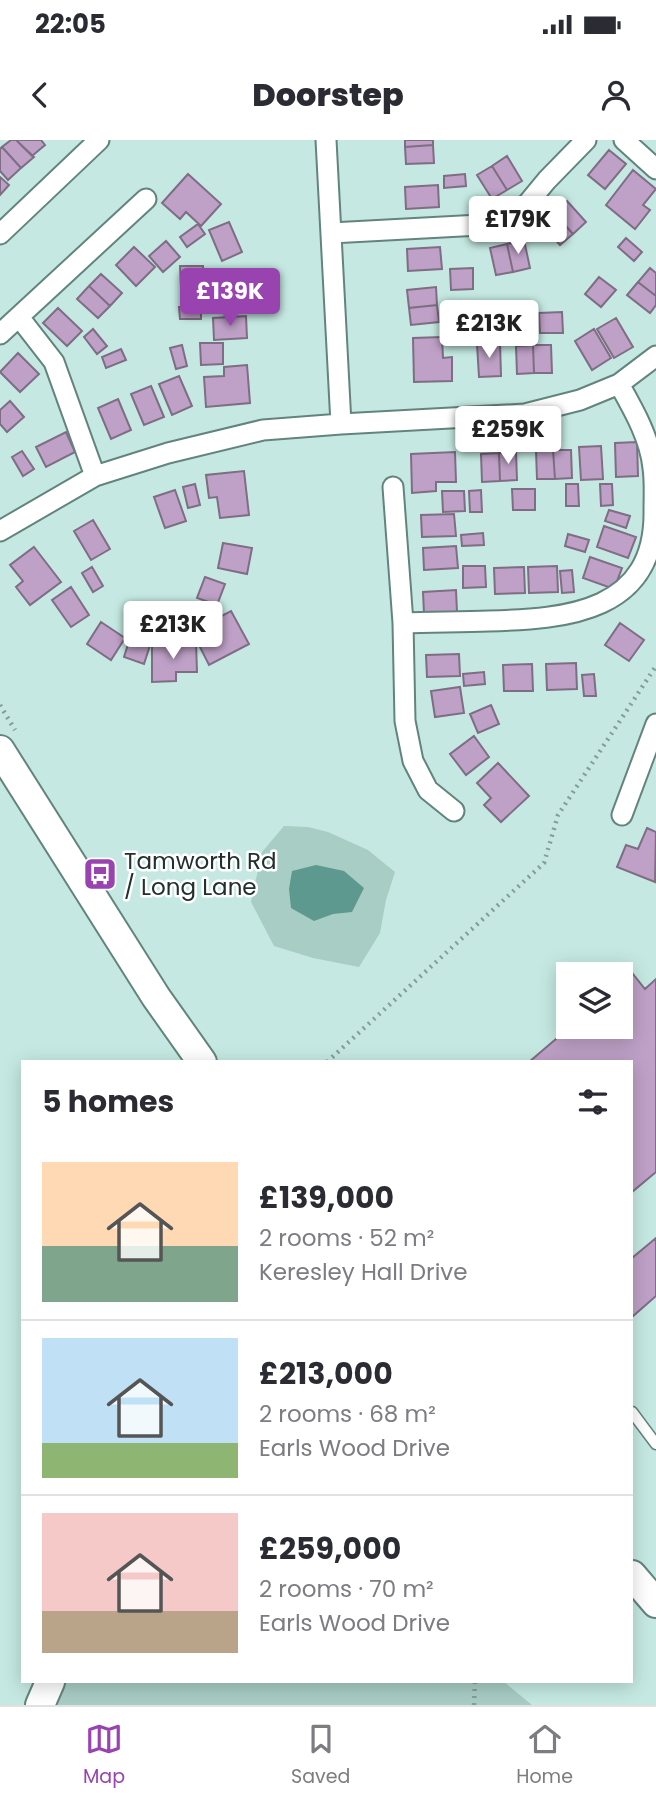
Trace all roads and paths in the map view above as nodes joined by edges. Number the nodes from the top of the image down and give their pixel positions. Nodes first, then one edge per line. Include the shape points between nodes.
1 (99, 140) edge
2 (326, 140) edge
3 (586, 140) edge
4 (624, 140) edge
5 (656, 169) edge
6 (146, 199) dead end
7 (331, 233) junction
8 (0, 234) edge
9 (19, 317) junction
10 (0, 334) edge
11 (656, 356) edge
12 (619, 384) junction
13 (341, 424) junction
14 (95, 476) junction
15 (393, 487) dead end
16 (0, 531) edge
17 (403, 623) junction
18 (656, 666) edge
19 (656, 724) edge
20 (0, 751) edge
21 (454, 811) dead end
22 (622, 815) dead end
23 (201, 1060) edge
24 (329, 1060) edge
25 (633, 1413) edge
26 (656, 1444) edge
27 (633, 1576) edge
28 (656, 1603) edge
29 (50, 1683) edge
30 (475, 1683) edge
31 (476, 1704) edge
32 (40, 1705) edge

1 - 8 street
2 - 7 street
3 - 7 street via 528,203 507,219 480,225
4 - 5 street
6 - 9 street
7 - 13 street
9 - 10 street
9 - 14 street via 54,362
11 - 12 street
12 - 13 street via 526,414
12 - 17 street via 642,429 653,466 653,541 634,580 609,600 575,613 526,620
13 - 14 street via 263,430
14 - 16 street
15 - 17 street
17 - 21 street via 405,721 413,761 428,790
18 - 24 path via 558,815 544,863
19 - 22 street
20 - 23 main road
25 - 26 lane
27 - 28 main road
29 - 32 main road
30 - 31 path

